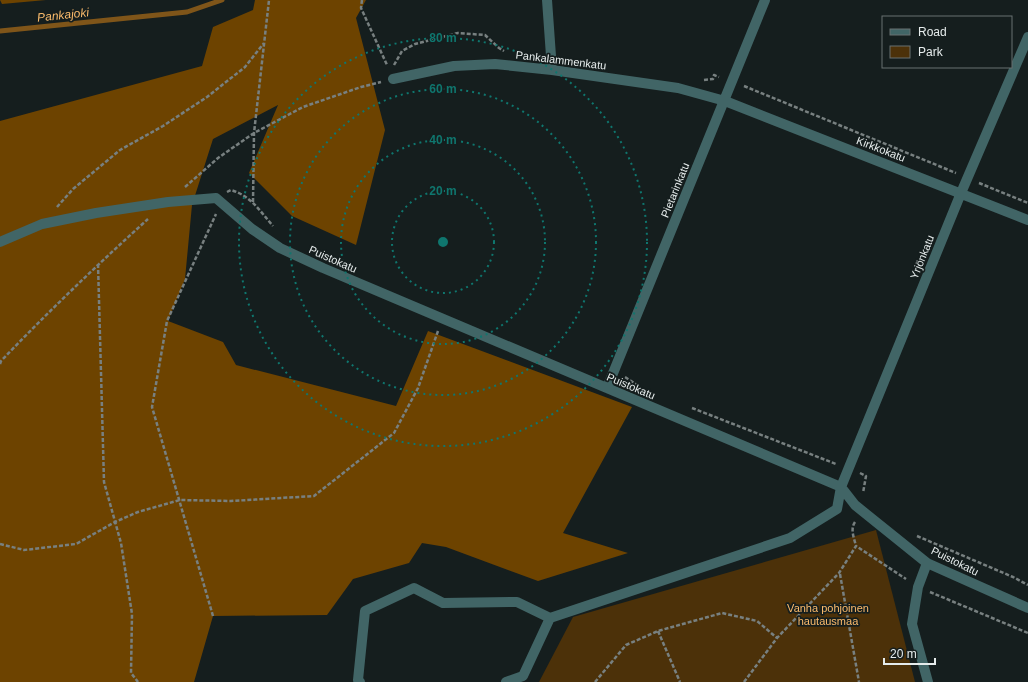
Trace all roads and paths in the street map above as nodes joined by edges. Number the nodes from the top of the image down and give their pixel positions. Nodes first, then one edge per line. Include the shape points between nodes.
1 (269, 0) edge
2 (362, 0) edge
3 (547, 0) edge
4 (765, 0) edge
5 (1028, 37) edge
6 (264, 43) junction
7 (387, 65) dead end
8 (552, 70) junction
9 (393, 80) joint
10 (725, 101) junction
11 (254, 133) junction
12 (961, 193) junction
13 (219, 200) junction
14 (168, 202) junction
15 (253, 202) junction
16 (150, 217) dead end
17 (1028, 220) edge
18 (42, 224) junction
19 (277, 230) dead end
20 (0, 242) edge
21 (98, 264) junction
22 (443, 319) junction
23 (0, 364) edge
24 (613, 373) junction
25 (638, 386) dead end
26 (607, 388) junction
27 (690, 407) dead end
28 (849, 469) junction
29 (841, 486) junction
30 (866, 497) dead end
31 (180, 500) junction
32 (115, 522) junction
33 (914, 535) dead end
34 (0, 544) edge
35 (927, 563) junction
36 (839, 573) junction
37 (1028, 585) edge
38 (918, 587) junction
39 (1028, 608) edge
40 (213, 616) dead end
41 (550, 618) junction
42 (658, 630) junction
43 (1028, 634) edge
44 (777, 638) junction
45 (138, 682) edge
46 (360, 682) edge
47 (506, 682) edge
48 (595, 682) edge
49 (680, 682) edge
50 (744, 682) edge
51 (859, 682) edge
52 (928, 682) edge

1 - 6 path
2 - 7 path via 361,8
3 - 8 street
4 - 10 street, Pietarinkatu
5 - 12 street, Yrjönkatu
6 - 11 path
6 - 18 path via 245,67 207,97 120,150 73,189
8 - 9 street, Pankalammenkatu via 495,64 454,66
8 - 10 street, Pankalammenkatu via 678,88
9 - 11 path via 361,87 303,107
10 - 12 street, Kirkkokatu
10 - 24 street, Pietarinkatu
11 - 14 path via 218,158
11 - 15 path
12 - 17 street, Kirkkokatu
12 - 28 street, Yrjönkatu
13 - 14 street
13 - 15 path via 231,190 242,193
13 - 22 street, Puistokatu via 280,248
13 - 31 path via 167,321 152,407
14 - 18 street
15 - 19 path
16 - 21 path
18 - 20 street
21 - 23 path via 44,316
21 - 32 path via 104,482
22 - 26 street, Puistokatu
22 - 31 path via 418,388 394,433 314,496 231,501
24 - 25 path via 629,378
24 - 26 street, Pietarinkatu
26 - 29 street, Puistokatu
27 - 28 path
28 - 29 street, Yrjönkatu
28 - 30 path via 866,476 863,494
29 - 35 street, Puistokatu via 855,505
29 - 41 street, Yrjönkatu via 837,509 790,538
31 - 32 path via 138,512
31 - 40 path
32 - 34 path via 76,544 24,550
32 - 45 path via 132,614 131,672
33 - 37 path
35 - 38 street
35 - 39 street, Puistokatu
36 - 38 path via 856,546
36 - 44 path
36 - 51 path
38 - 43 path
38 - 52 street via 912,624
41 - 46 street via 517,602 443,603 414,588 365,611 358,680
41 - 47 street via 523,676
42 - 44 path via 722,613 757,621
42 - 48 path via 626,645
42 - 49 path
44 - 50 path

